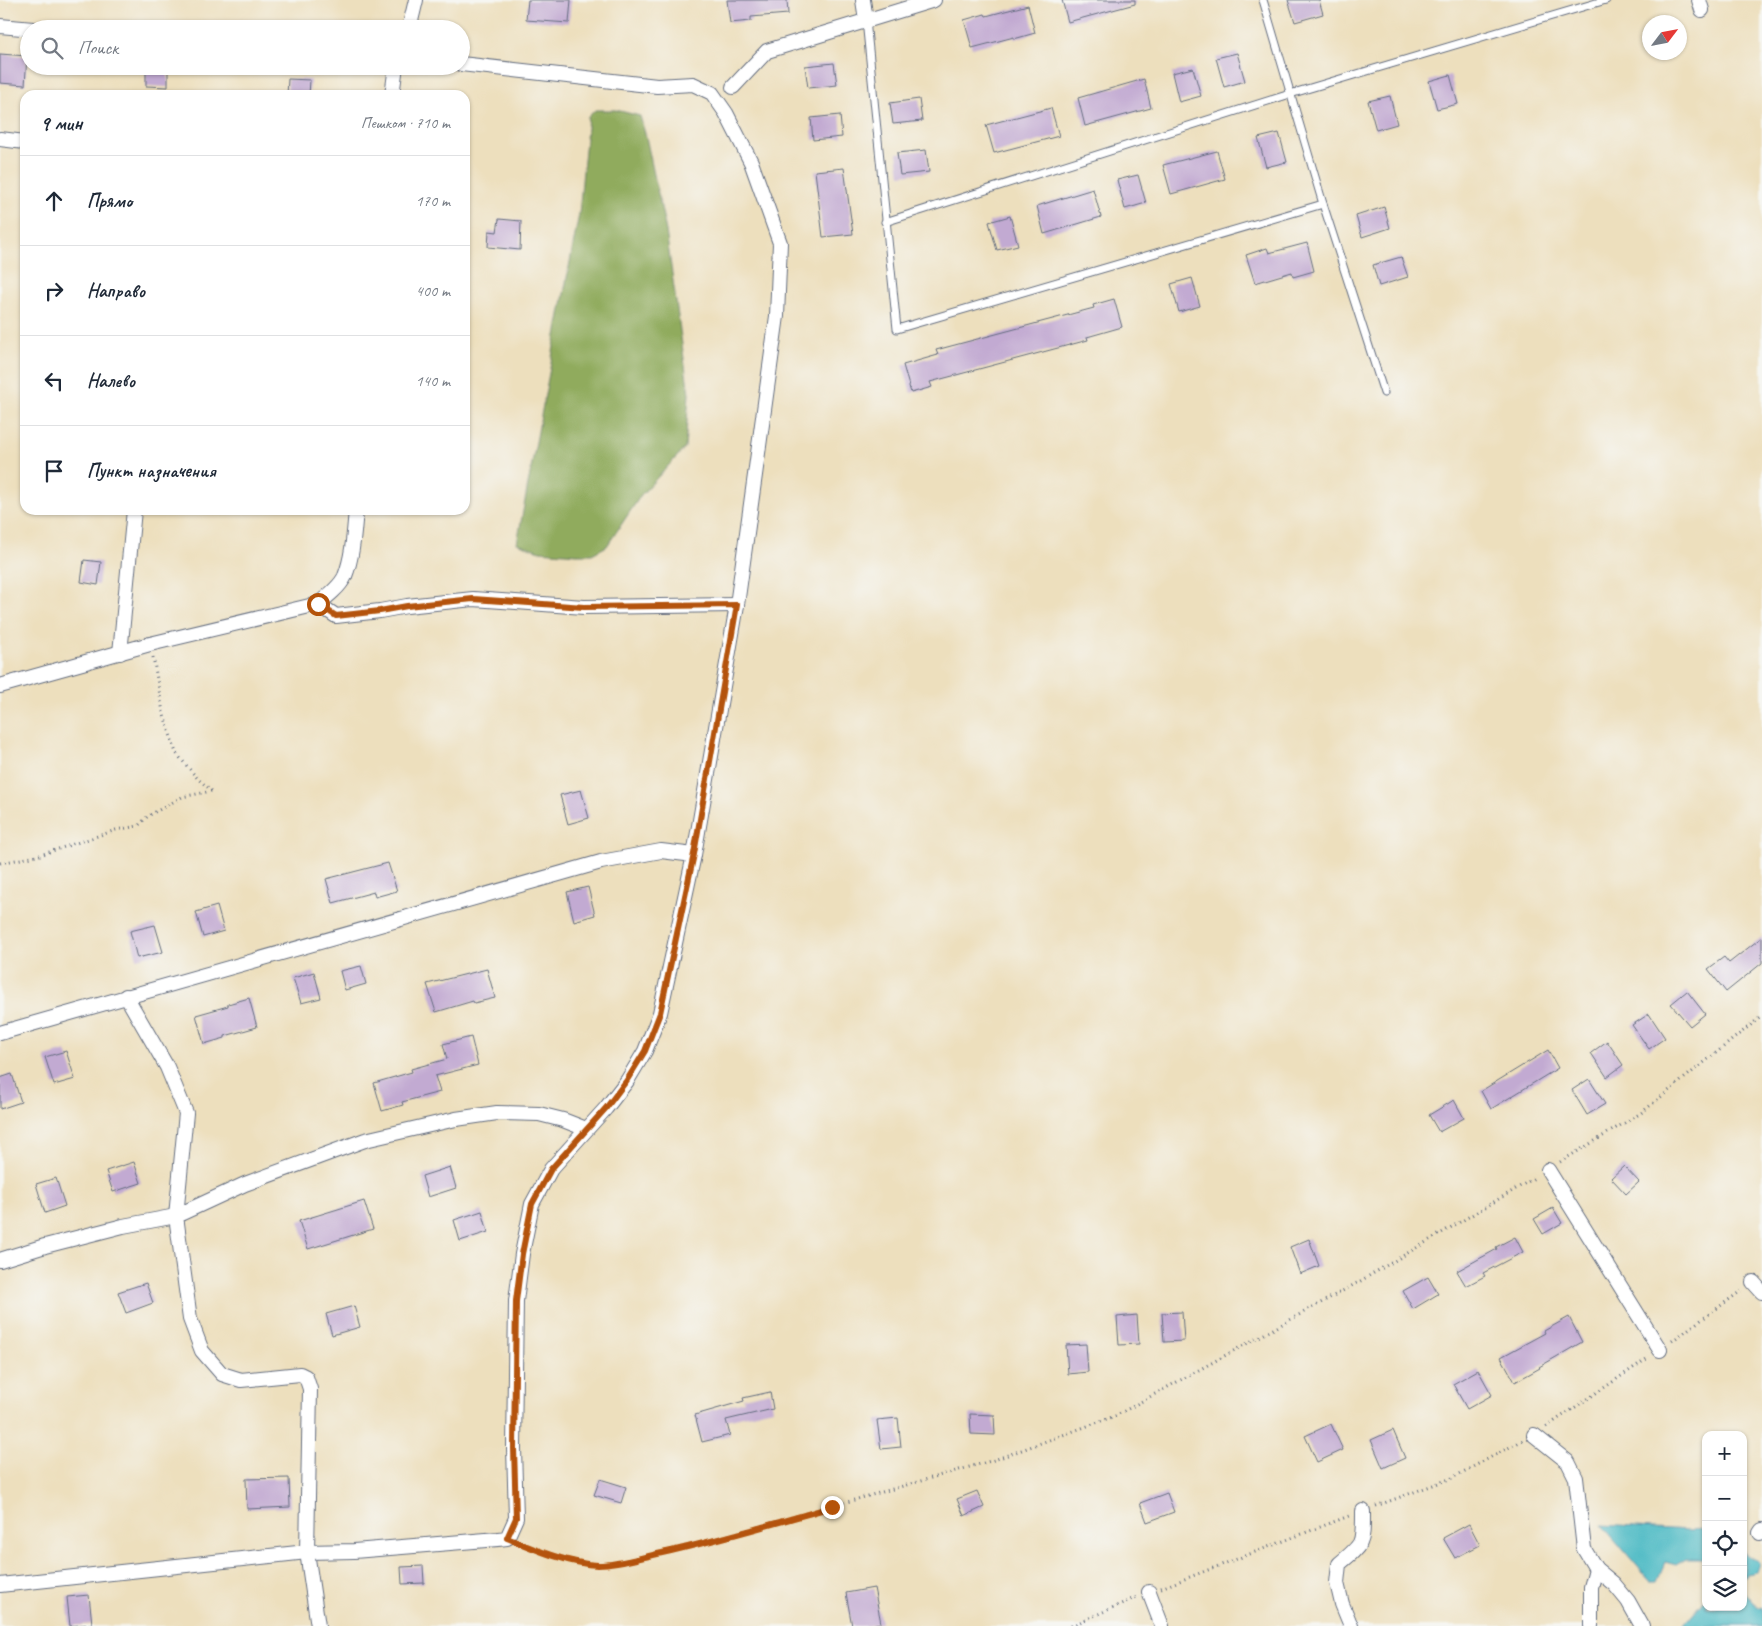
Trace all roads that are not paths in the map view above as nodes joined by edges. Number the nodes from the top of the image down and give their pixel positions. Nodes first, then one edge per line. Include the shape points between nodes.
1 (416, 0) edge
2 (863, 0) edge
3 (934, 0) edge
4 (1263, 0) edge
5 (1606, 0) edge
6 (411, 20) edge
7 (866, 20) junction
8 (0, 26) edge
9 (20, 28) edge
10 (470, 65) edge
11 (395, 75) edge
12 (733, 87) dead end
13 (393, 90) edge
14 (1290, 94) junction
15 (0, 140) edge
16 (20, 142) edge
17 (1323, 204) junction
18 (885, 222) junction
19 (1384, 393) dead end
20 (134, 515) edge
21 (356, 515) edge
22 (318, 604) junction
23 (737, 605) junction
24 (120, 653) junction
25 (0, 686) edge
26 (694, 854) junction
27 (126, 996) junction
28 (0, 1033) edge
29 (586, 1129) junction
30 (1548, 1170) road end
31 (176, 1216) junction
32 (0, 1260) edge
33 (1660, 1350) dead end
34 (1534, 1434) road end
35 (1363, 1511) road end
36 (307, 1552) junction
37 (1596, 1569) junction
38 (0, 1585) edge
39 (1149, 1592) road end
40 (318, 1626) edge
41 (1162, 1626) edge
42 (1351, 1626) edge
43 (1592, 1626) edge
44 (1642, 1626) edge

1 - 6 street
2 - 7 street
3 - 7 street
4 - 14 lane
5 - 14 lane
7 - 12 street via 767,51
7 - 18 lane
8 - 9 street
10 - 23 street via 658,86 693,84 712,93 719,101 751,162 780,243 777,316
11 - 13 street
14 - 17 lane
14 - 18 lane
15 - 16 street
17 - 18 lane via 897,329
17 - 19 lane
20 - 24 street
21 - 22 street via 344,577
22 - 23 street via 336,616 473,599 584,607
22 - 24 street
23 - 26 street
24 - 25 street
26 - 27 street via 661,851 601,862
26 - 29 street via 660,1013 645,1051 627,1080
27 - 28 street
27 - 31 street via 167,1068 186,1113
29 - 31 street via 539,1114 497,1113 456,1119 365,1140 246,1184
29 - 36 street via 551,1169 532,1204 522,1254 516,1301 516,1518 507,1538
30 - 33 street
31 - 32 street via 123,1226
31 - 36 street via 190,1319 202,1350 212,1363 222,1374 241,1380 300,1374 306,1377 310,1389
34 - 37 street via 1568,1462 1576,1478 1584,1548
35 - 42 street via 1363,1538 1357,1549 1339,1564 1337,1583
36 - 38 street
36 - 40 street
37 - 43 street via 1591,1587
37 - 44 street via 1628,1601
39 - 41 street

